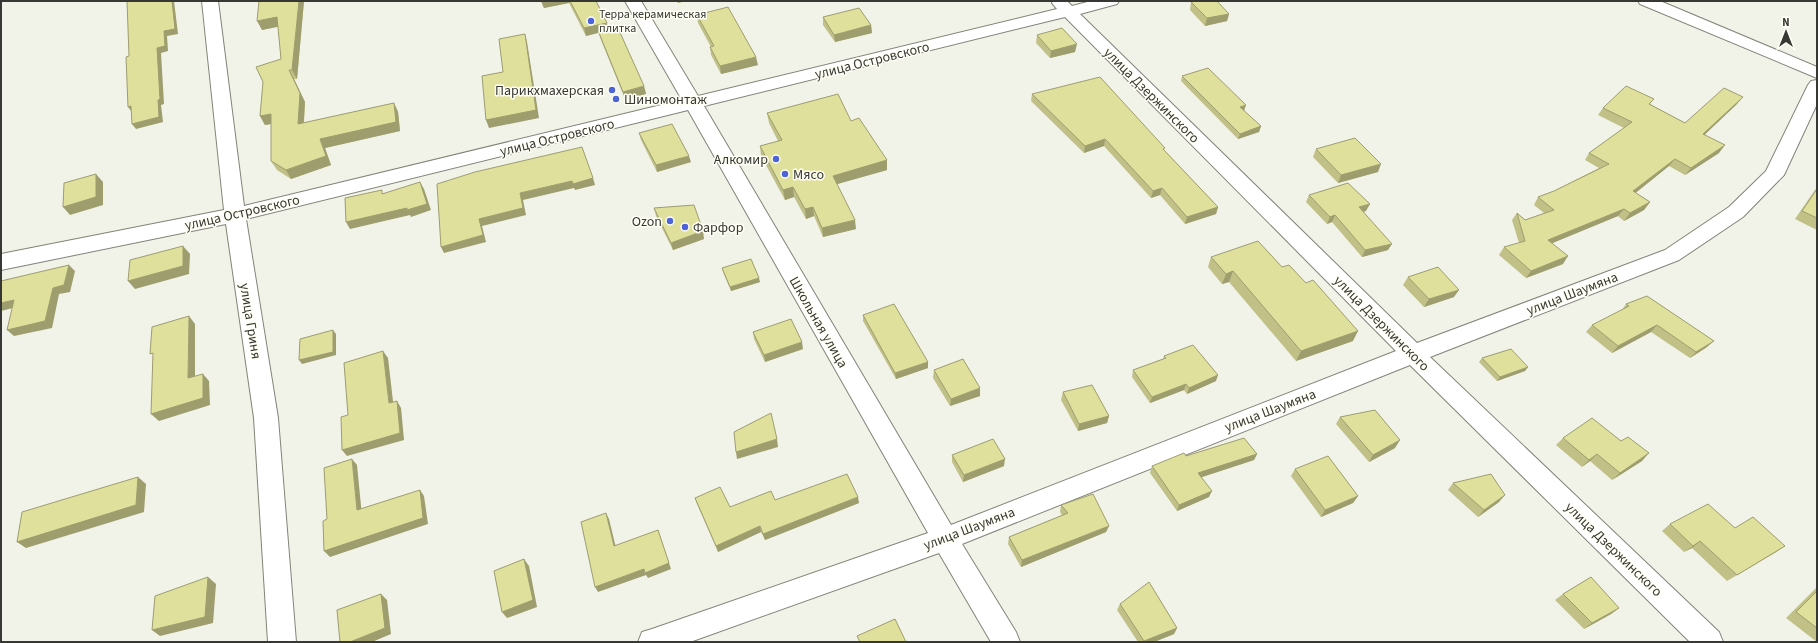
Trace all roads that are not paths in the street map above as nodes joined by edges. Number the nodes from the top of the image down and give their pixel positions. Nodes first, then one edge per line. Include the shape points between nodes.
1 (210, 1) edge
2 (633, 1) edge
3 (1111, 1) edge
4 (1646, 1) edge
5 (1063, 6) edge
6 (1817, 72) edge
7 (1817, 85) edge
8 (694, 103) junction
9 (235, 214) junction
10 (1, 262) edge
11 (1413, 354) junction
12 (944, 539) junction
13 (282, 642) edge
14 (652, 642) edge
15 (1006, 642) edge
16 (1709, 642) edge

1 - 9 street, улица Гриня
2 - 8 street, Школьная улица
3 - 5 street, улица Островского
4 - 6 street
5 - 8 street, улица Островского
5 - 11 street, улица Дзержинского
7 - 11 street, улица Шаумяна via 1774,175 1736,212 1672,255
8 - 9 street, улица Островского
8 - 12 street, Школьная улица
9 - 10 street, улица Островского
9 - 13 street, улица Гриня via 266,418
11 - 12 street, улица Шаумяна
11 - 16 street, улица Дзержинского
12 - 14 street, улица Шаумяна
12 - 15 street, Школьная улица

